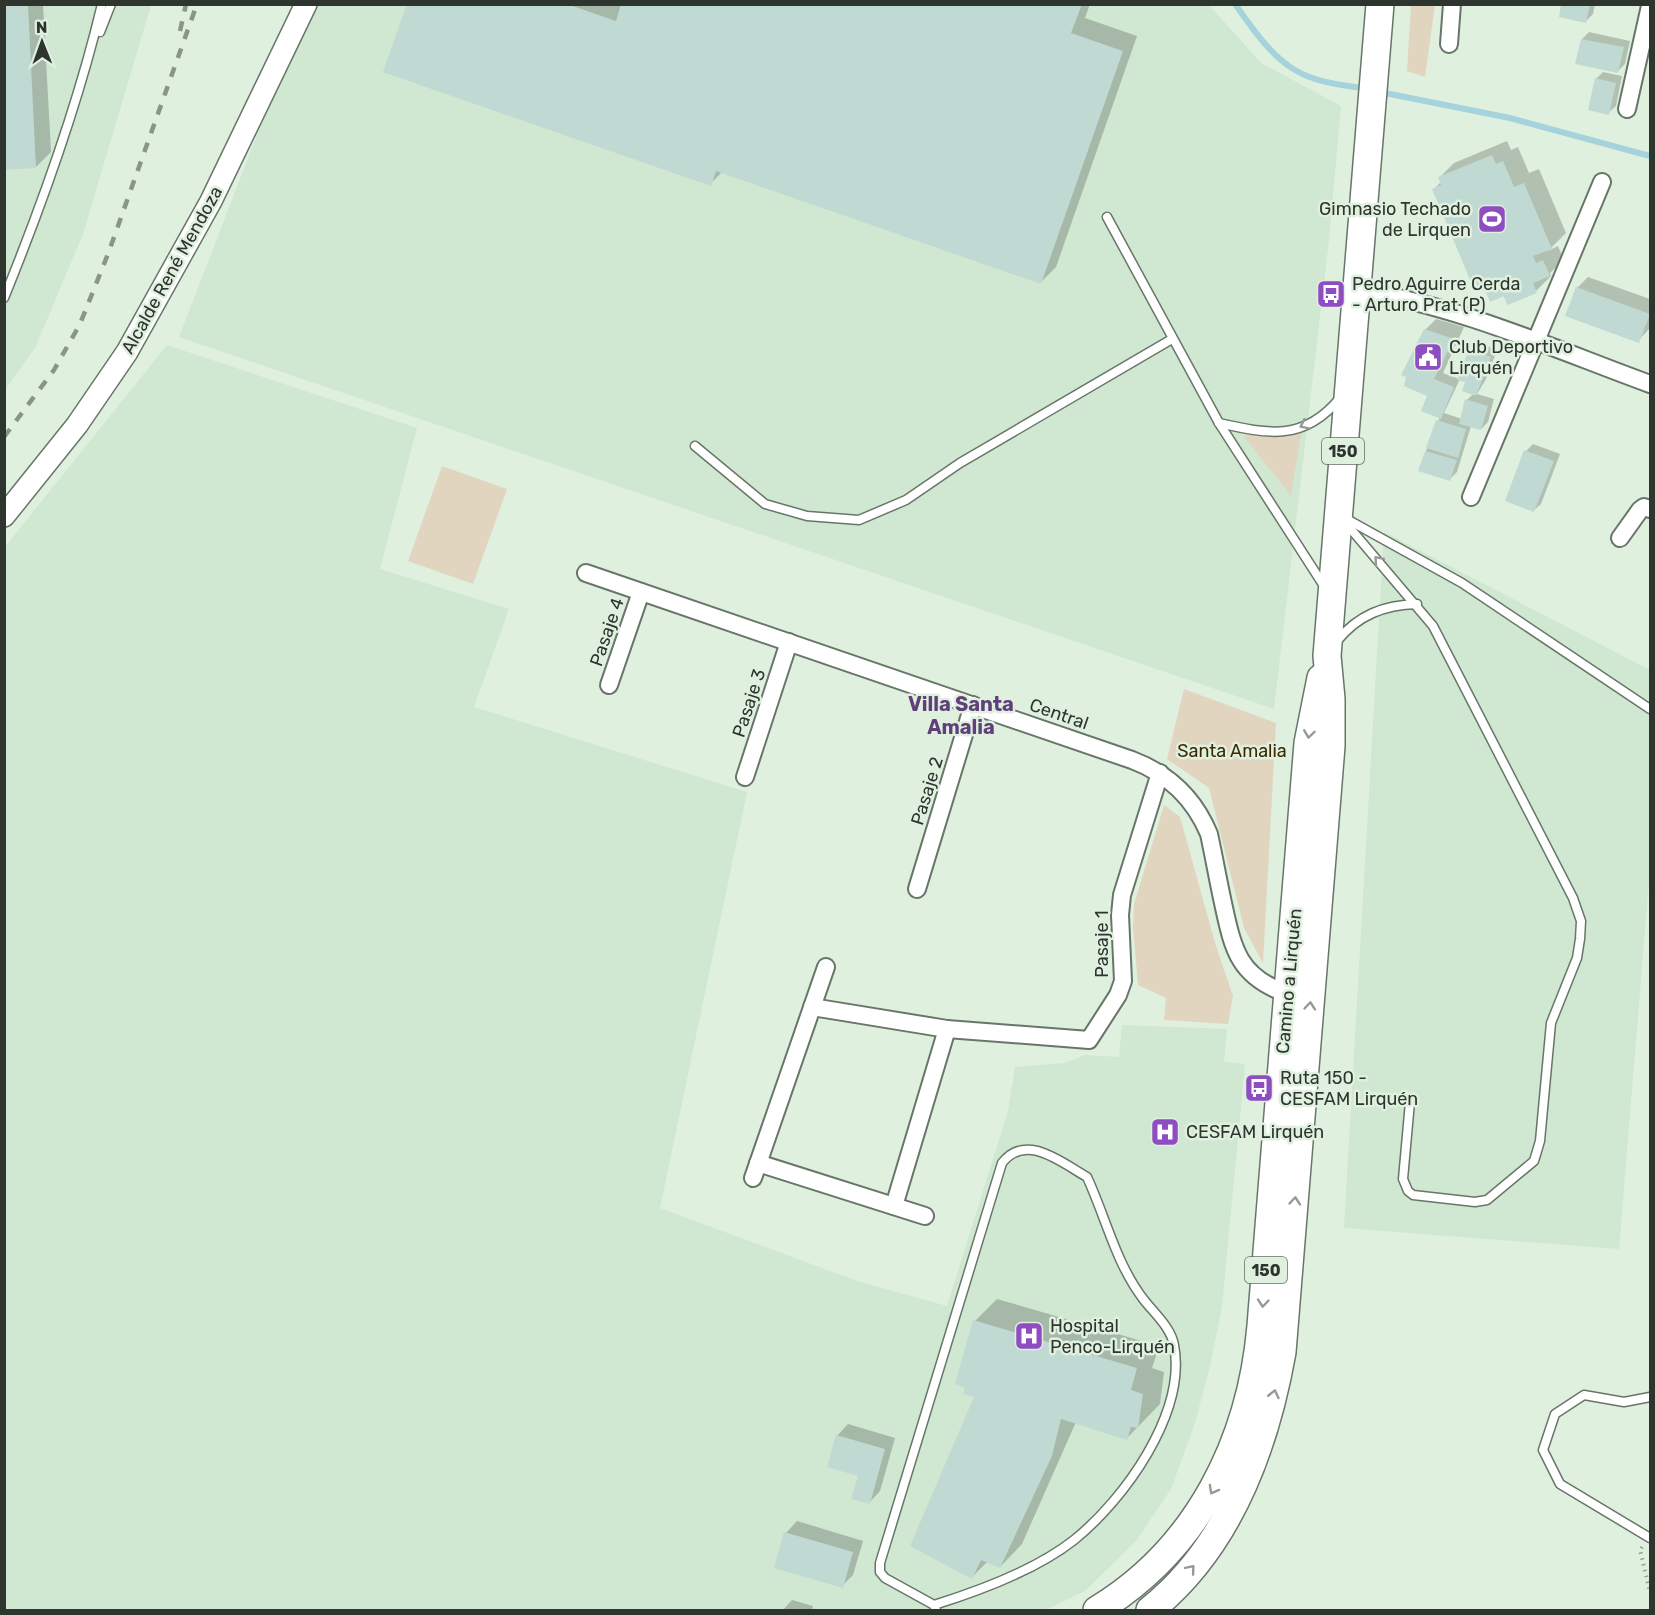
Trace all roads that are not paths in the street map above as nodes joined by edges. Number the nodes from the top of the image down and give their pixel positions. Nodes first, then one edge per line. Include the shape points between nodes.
1 (102, 4) edge
2 (111, 4) edge
3 (306, 4) edge
4 (1380, 4) edge
5 (1452, 4) edge
6 (1650, 6) edge
7 (1449, 44) dead end
8 (90, 57) junction
9 (1627, 110) dead end
10 (1602, 182) dead end
11 (1107, 217) dead end
12 (1356, 290) junction
13 (4, 298) edge
14 (1172, 339) junction
15 (1536, 343) junction
16 (1650, 384) edge
17 (1348, 388) junction
18 (1219, 423) junction
19 (695, 446) dead end
20 (1472, 497) dead end
21 (1650, 509) edge
22 (1338, 514) junction
23 (4, 516) edge
24 (1620, 538) dead end
25 (586, 573) dead end
26 (641, 592) junction
27 (1332, 597) junction
28 (1417, 604) junction
29 (789, 642) junction
30 (1327, 656) junction
31 (609, 685) dead end
32 (973, 705) junction
33 (1650, 709) edge
34 (1160, 773) junction
35 (745, 777) dead end
36 (917, 889) dead end
37 (826, 967) dead end
38 (1288, 994) junction
39 (812, 1007) junction
40 (947, 1029) junction
41 (1410, 1102) dead end
42 (894, 1206) junction
43 (925, 1216) dead end
44 (1650, 1397) edge
45 (1649, 1538) edge
46 (935, 1608) edge
47 (1097, 1611) edge
48 (1150, 1611) edge

1 - 8 lane
2 - 8 lane
3 - 23 street, Alcalde René Mendoza via 211,201 138,334 77,425
4 - 12 main road, 150
5 - 7 street
6 - 9 street
8 - 13 lane via 43,201
10 - 15 street
11 - 14 lane
12 - 15 street via 1420,302
12 - 17 main road, Camino a Lirquén / 150
14 - 18 lane
14 - 19 lane via 960,463 906,500 859,520 807,516 765,504
15 - 16 street
15 - 20 street
17 -> 18 lane via 1323,414 1281,434
17 - 22 main road, Camino a Lirquén / 150
18 - 27 lane
21 - 24 street via 1640,510
22 - 27 main road, Camino a Lirquén / 150
28 -> 22 lane
22 - 33 lane via 1462,583
25 - 26 street, Central
26 - 29 street, Central
26 - 31 street, Pasaje 4
27 - 30 main road, Camino a Lirquén / 150
28 - 30 lane via 1384,607 1369,614 1344,631
28 - 41 lane via 1433,626 1573,898 1581,921 1577,958 1551,1023 1540,1140 1529,1167 1493,1197 1481,1202 1413,1195 1403,1179
29 - 32 street, Central
29 - 35 street, Pasaje 3
30 -> 38 main road, Camino a Lirquén / 150 via 1308,743
48 -> 30 main road, Camino a Lirquén / 150 via 1179,1584 1218,1531 1261,1443 1276,1387 1286,1317 1331,746
32 - 34 street, Central
32 - 36 street, Pasaje 2
34 - 38 street, Central via 1185,794 1209,834 1230,938 1241,962 1260,982
34 - 40 street, Pasaje 1 via 1122,895 1122,981 1089,1040
37 - 39 street
38 -> 47 main road, Camino a Lirquén / 150 via 1259,1355 1246,1413 1223,1472 1187,1531 1147,1574
39 - 40 street
39 - 42 street via 755,1171
40 - 42 street
42 - 43 street
44 - 45 lane via 1624,1402 1584,1395 1555,1414 1543,1450 1560,1484
46 - 46 lane via 885,1578 880,1563 1002,1163 1016,1150 1029,1148 1087,1177 1132,1284 1174,1343 1176,1375 1164,1418 1143,1461 1091,1523 1072,1541 1014,1574

